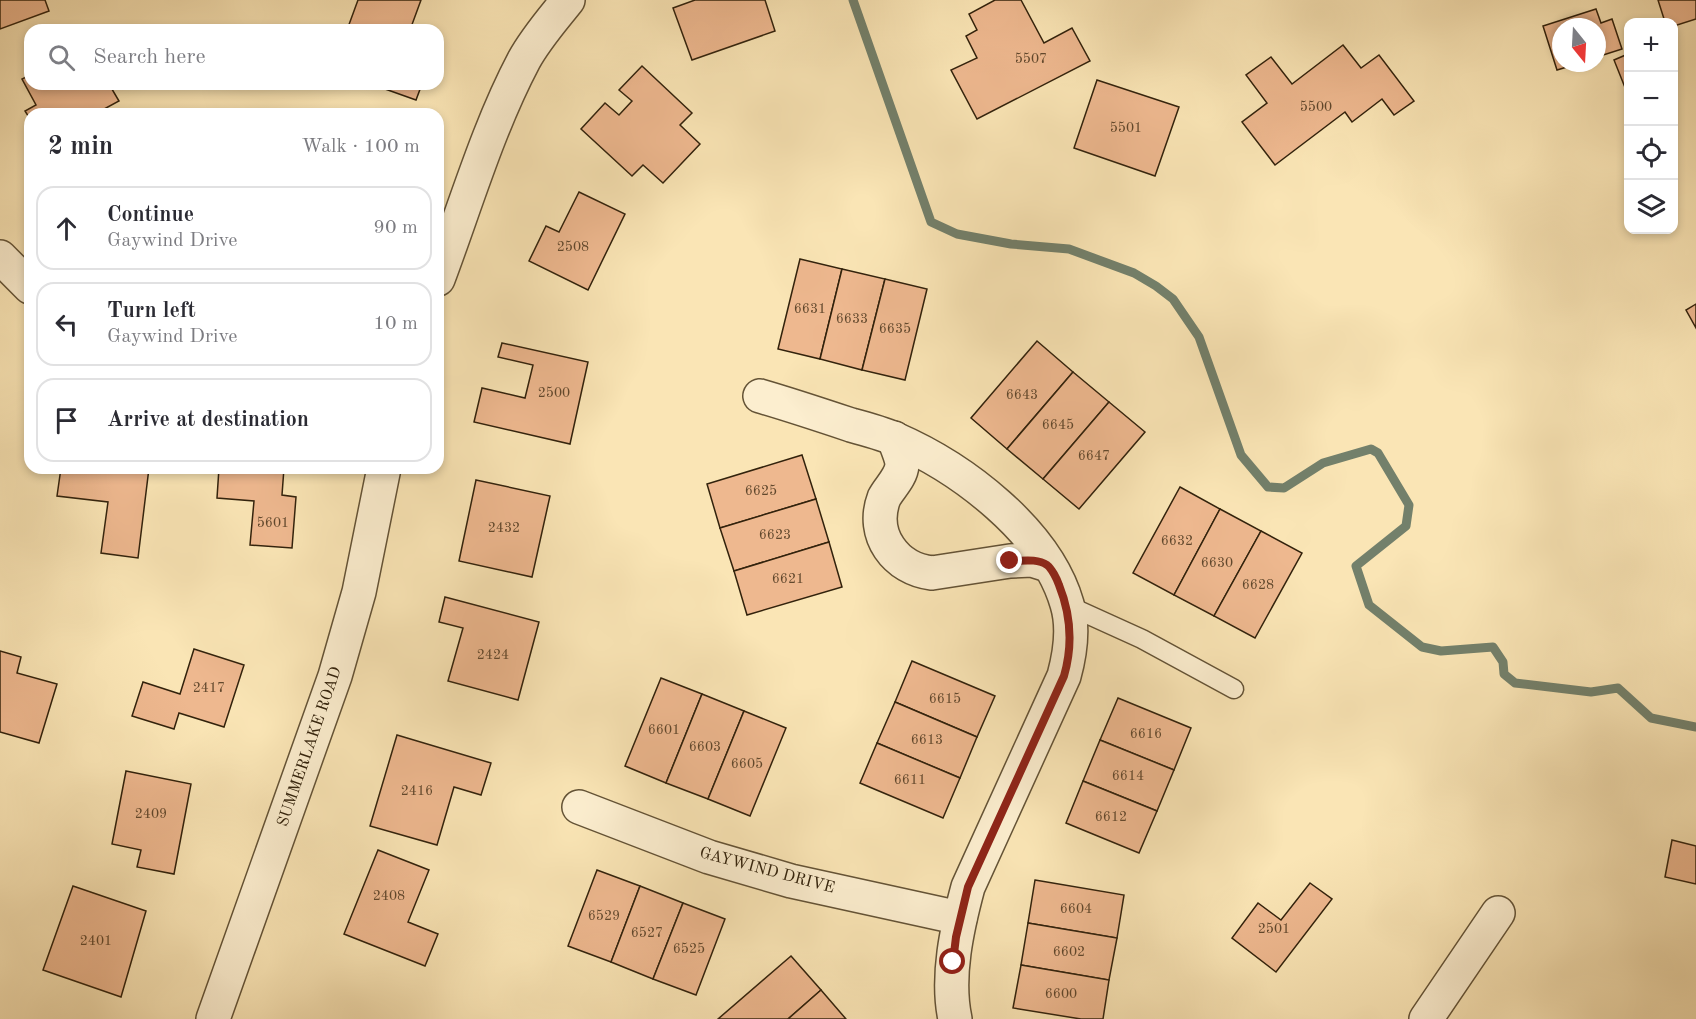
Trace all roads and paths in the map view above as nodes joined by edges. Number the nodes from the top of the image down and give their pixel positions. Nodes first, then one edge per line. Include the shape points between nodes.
1 (568, 0) edge
2 (0, 256) edge
3 (444, 263) edge
4 (24, 280) edge
5 (760, 396) dead end
6 (894, 438) junction
7 (383, 474) edge
8 (1048, 565) junction
9 (1067, 605) junction
10 (1234, 689) dead end
11 (579, 807) dead end
12 (1498, 913) dead end
13 (960, 918) junction
14 (213, 1019) edge
15 (955, 1019) edge
16 (1426, 1019) edge

1 - 3 street via 525,58 502,106
2 - 4 street
5 - 6 street
6 - 8 street via 978,488 1026,531
6 - 8 street via 902,465 884,499 880,523 887,547 909,568 932,573 1010,561 1032,560
7 - 14 street, SUMMERLAKE ROAD via 359,592 335,676
8 - 9 street
9 - 10 lane via 1142,639
9 - 13 street via 1069,657 1064,676 968,887
11 - 13 street, GAYWIND DRIVE via 709,857 791,881
12 - 16 street
13 - 15 street via 953,962

